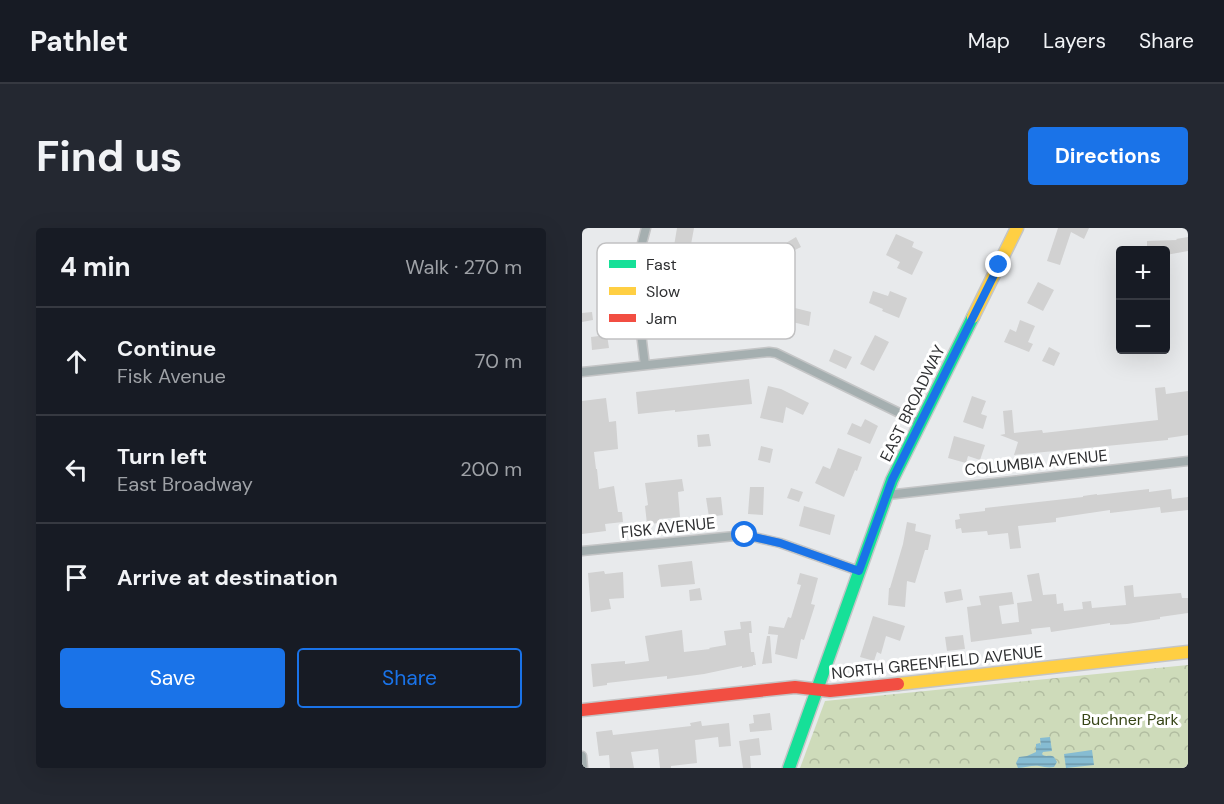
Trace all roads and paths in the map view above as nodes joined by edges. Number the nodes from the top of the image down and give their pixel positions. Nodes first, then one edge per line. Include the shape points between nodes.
1 (646, 228) edge
2 (1017, 228) edge
3 (643, 243) edge
4 (642, 339) edge
5 (645, 365) junction
6 (582, 372) edge
7 (920, 423) junction
8 (1188, 460) edge
9 (887, 495) junction
10 (582, 551) edge
11 (859, 571) junction
12 (1188, 652) edge
13 (817, 689) junction
14 (582, 710) edge
15 (582, 756) edge
16 (583, 768) edge
17 (789, 768) edge

1 - 3 street
2 - 7 street, EAST BROADWAY
4 - 5 street
5 - 6 street
5 - 7 street via 776,353
7 - 9 street, EAST BROADWAY
8 - 9 street, COLUMBIA AVENUE
9 - 11 street, EAST BROADWAY
10 - 11 street, FISK AVENUE via 745,535
11 - 13 street, EAST BROADWAY
12 - 13 street, NORTH GREENFIELD AVENUE via 844,690
13 - 14 street, NORTH GREENFIELD AVENUE via 795,687
13 - 17 street, EAST BROADWAY
15 - 16 street

